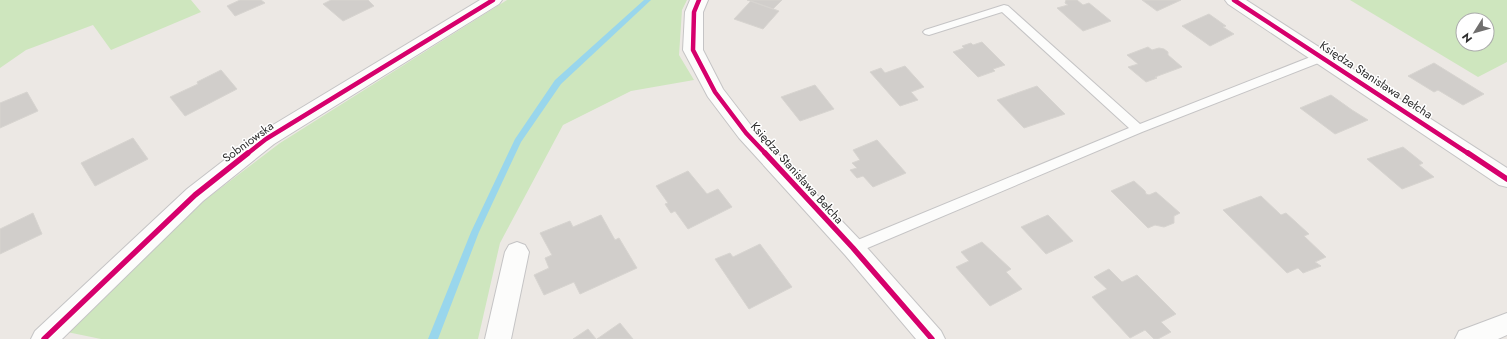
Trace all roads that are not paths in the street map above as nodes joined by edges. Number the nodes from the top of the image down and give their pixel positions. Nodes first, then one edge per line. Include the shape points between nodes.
1 (493, 0) edge
2 (699, 0) edge
3 (1234, 0) edge
4 (929, 32) dead end
5 (1322, 57) junction
6 (1138, 129) junction
7 (1507, 178) edge
8 (853, 248) junction
9 (517, 252) dead end
10 (1507, 324) edge
11 (44, 339) edge
12 (498, 339) edge
13 (932, 339) edge
14 (1468, 339) edge

1 - 11 street, Sobniowska via 266,139 195,195
2 - 8 street, Księdza Stanisława Bełcha via 694,12 693,50 715,92 746,132
3 - 5 street, Księdza Stanisława Bełcha
4 - 6 lane via 1004,8
5 - 6 lane, Księdza Stanisława Bełcha
5 - 7 street, Księdza Stanisława Bełcha
6 - 8 lane, Księdza Stanisława Bełcha
8 - 13 street, Księdza Stanisława Bełcha
9 - 12 street
10 - 14 street

